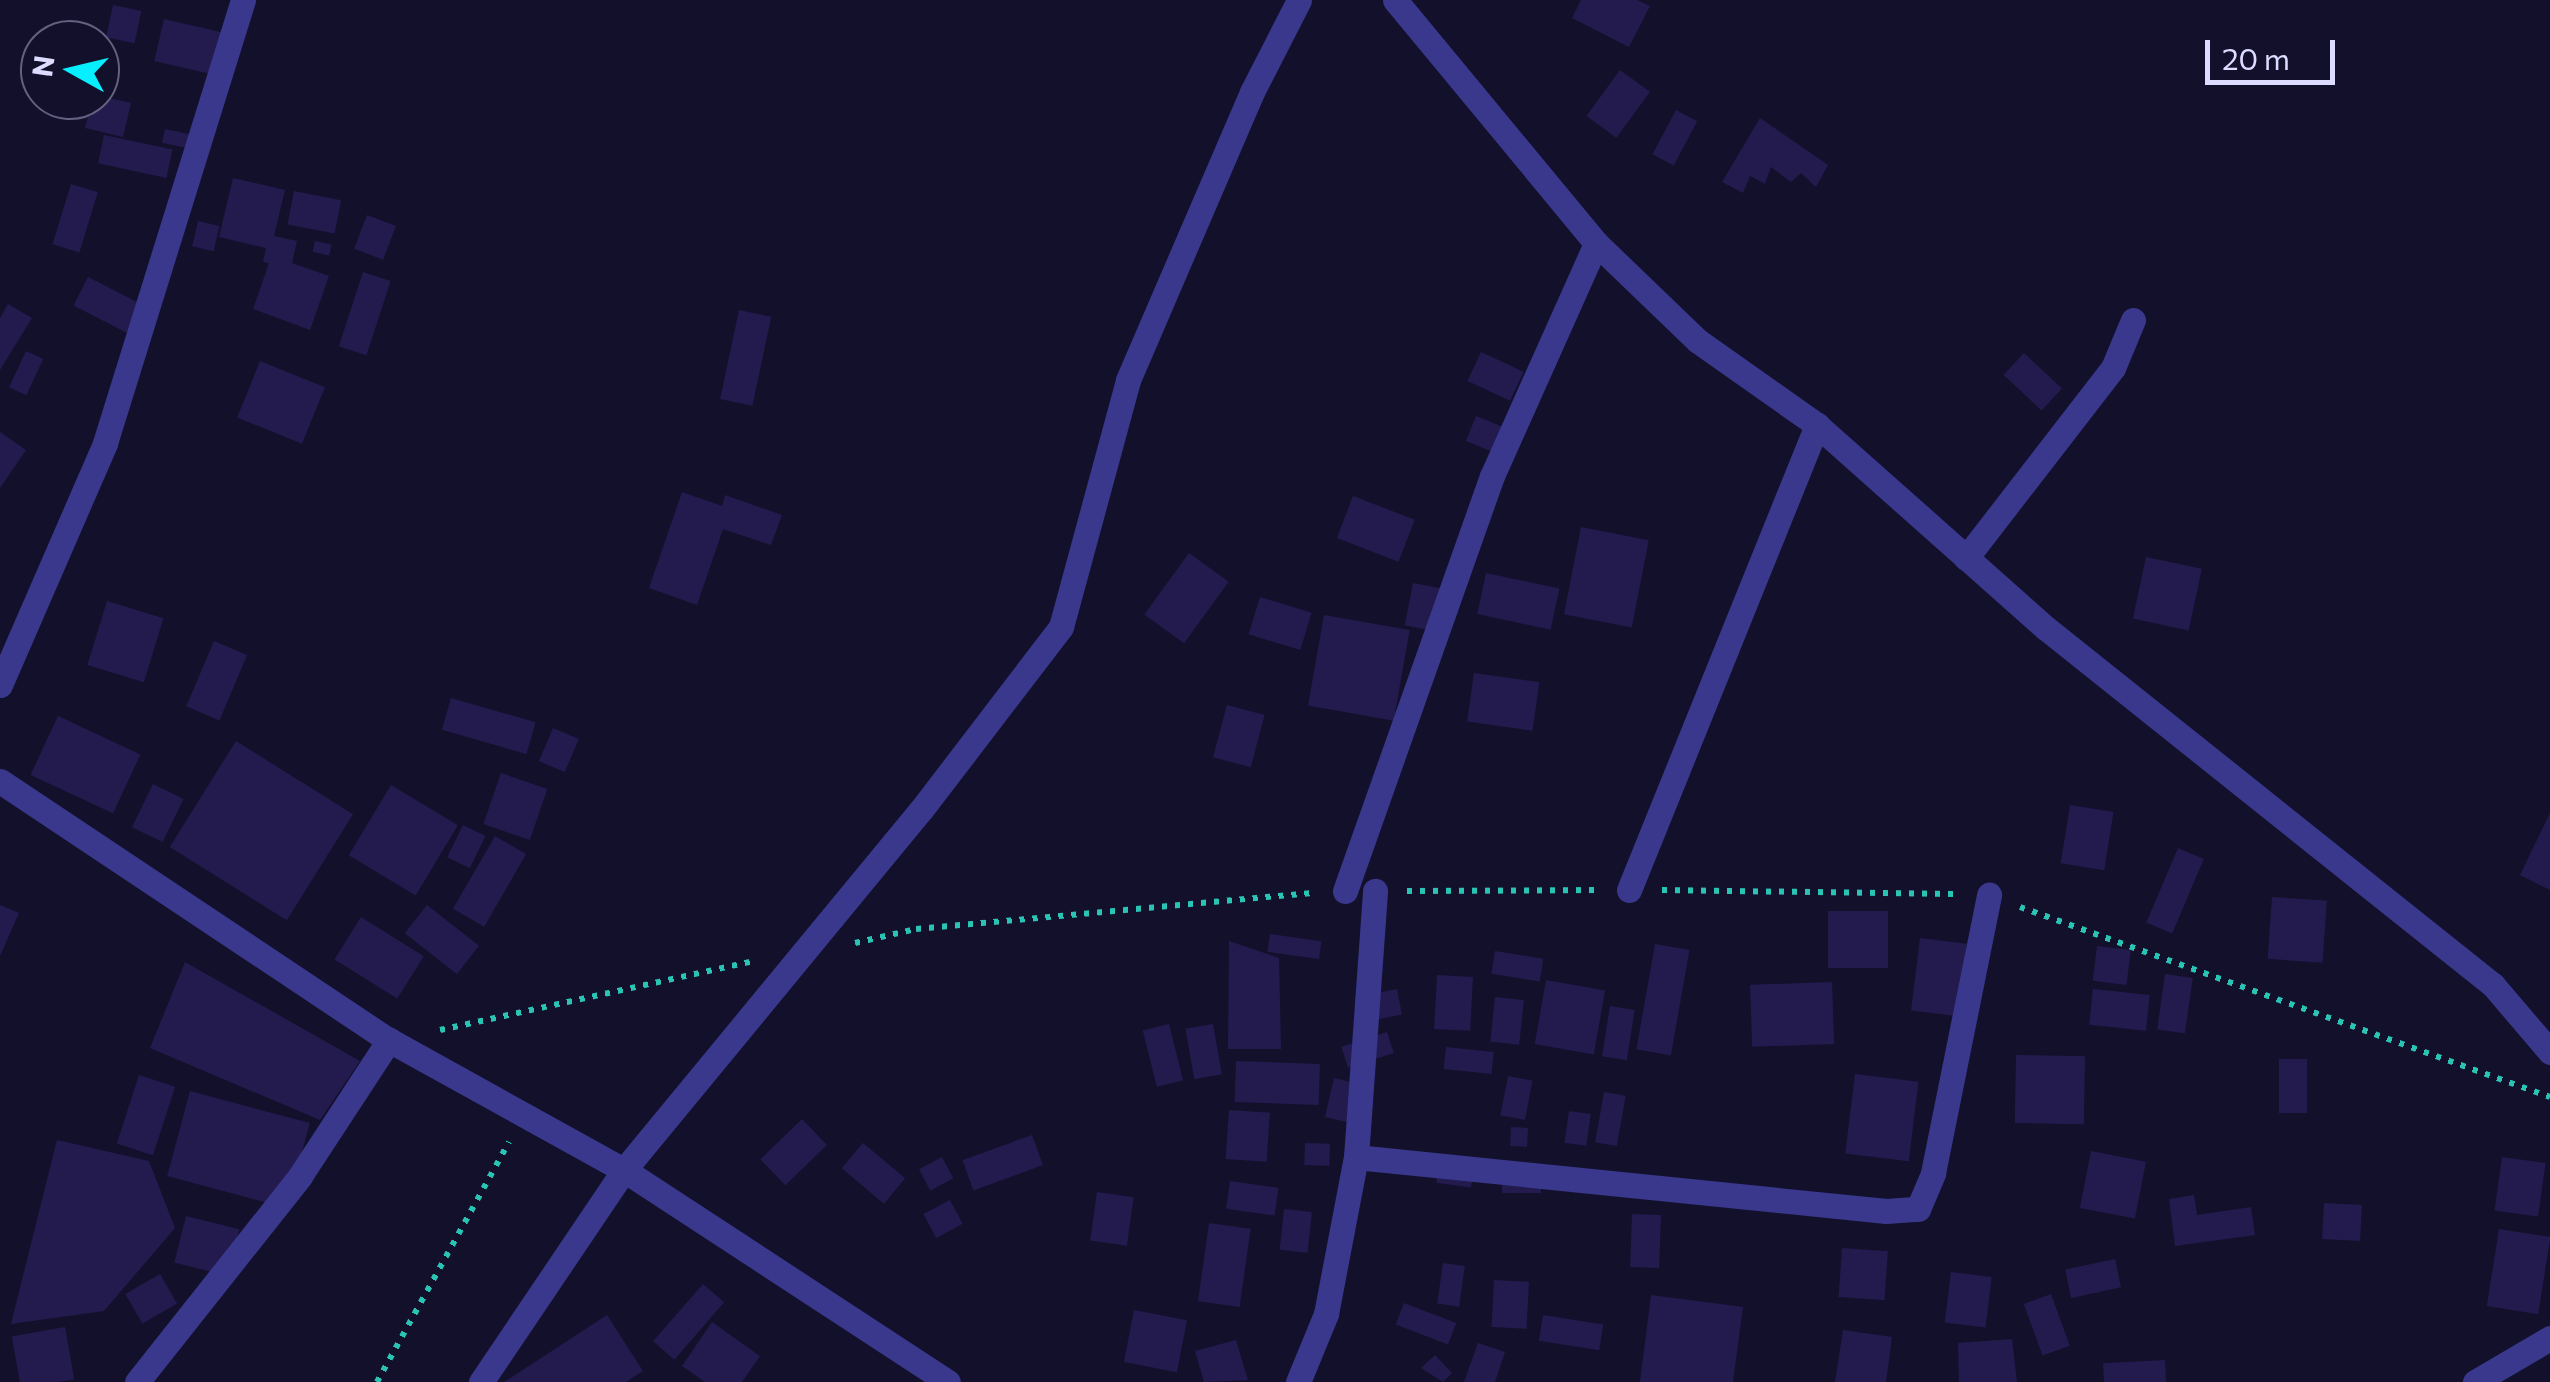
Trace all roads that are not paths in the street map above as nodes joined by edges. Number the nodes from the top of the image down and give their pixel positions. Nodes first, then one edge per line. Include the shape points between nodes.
1 (243, 0) edge
2 (1299, 0) edge
3 (1396, 0) edge
4 (1596, 243) junction
5 (2132, 320) dead end
6 (1818, 425) junction
7 (1966, 558) junction
8 (0, 685) edge
9 (0, 780) edge
10 (1630, 890) road end
11 (1345, 891) road end
12 (1375, 891) road end
13 (1989, 895) road end
14 (389, 1040) junction
15 (2550, 1052) edge
16 (1356, 1157) junction
17 (624, 1170) junction
18 (2550, 1338) edge
19 (137, 1382) edge
20 (481, 1382) edge
21 (948, 1382) edge
22 (1298, 1382) edge
23 (2475, 1382) edge

1 - 8 street via 105,442
2 - 17 street via 1252,92 1128,380 1061,627 922,810
3 - 4 street
4 - 6 street via 1698,342
4 - 11 street via 1492,476
5 - 7 street via 2113,368
6 - 7 street
6 - 10 street
7 - 15 street via 2493,986
9 - 14 street
12 - 16 street
13 - 16 street via 1932,1173 1918,1209
14 - 17 street
14 - 19 street via 300,1176
16 - 22 street via 1326,1314
17 - 20 street
17 - 21 street
18 - 23 street

